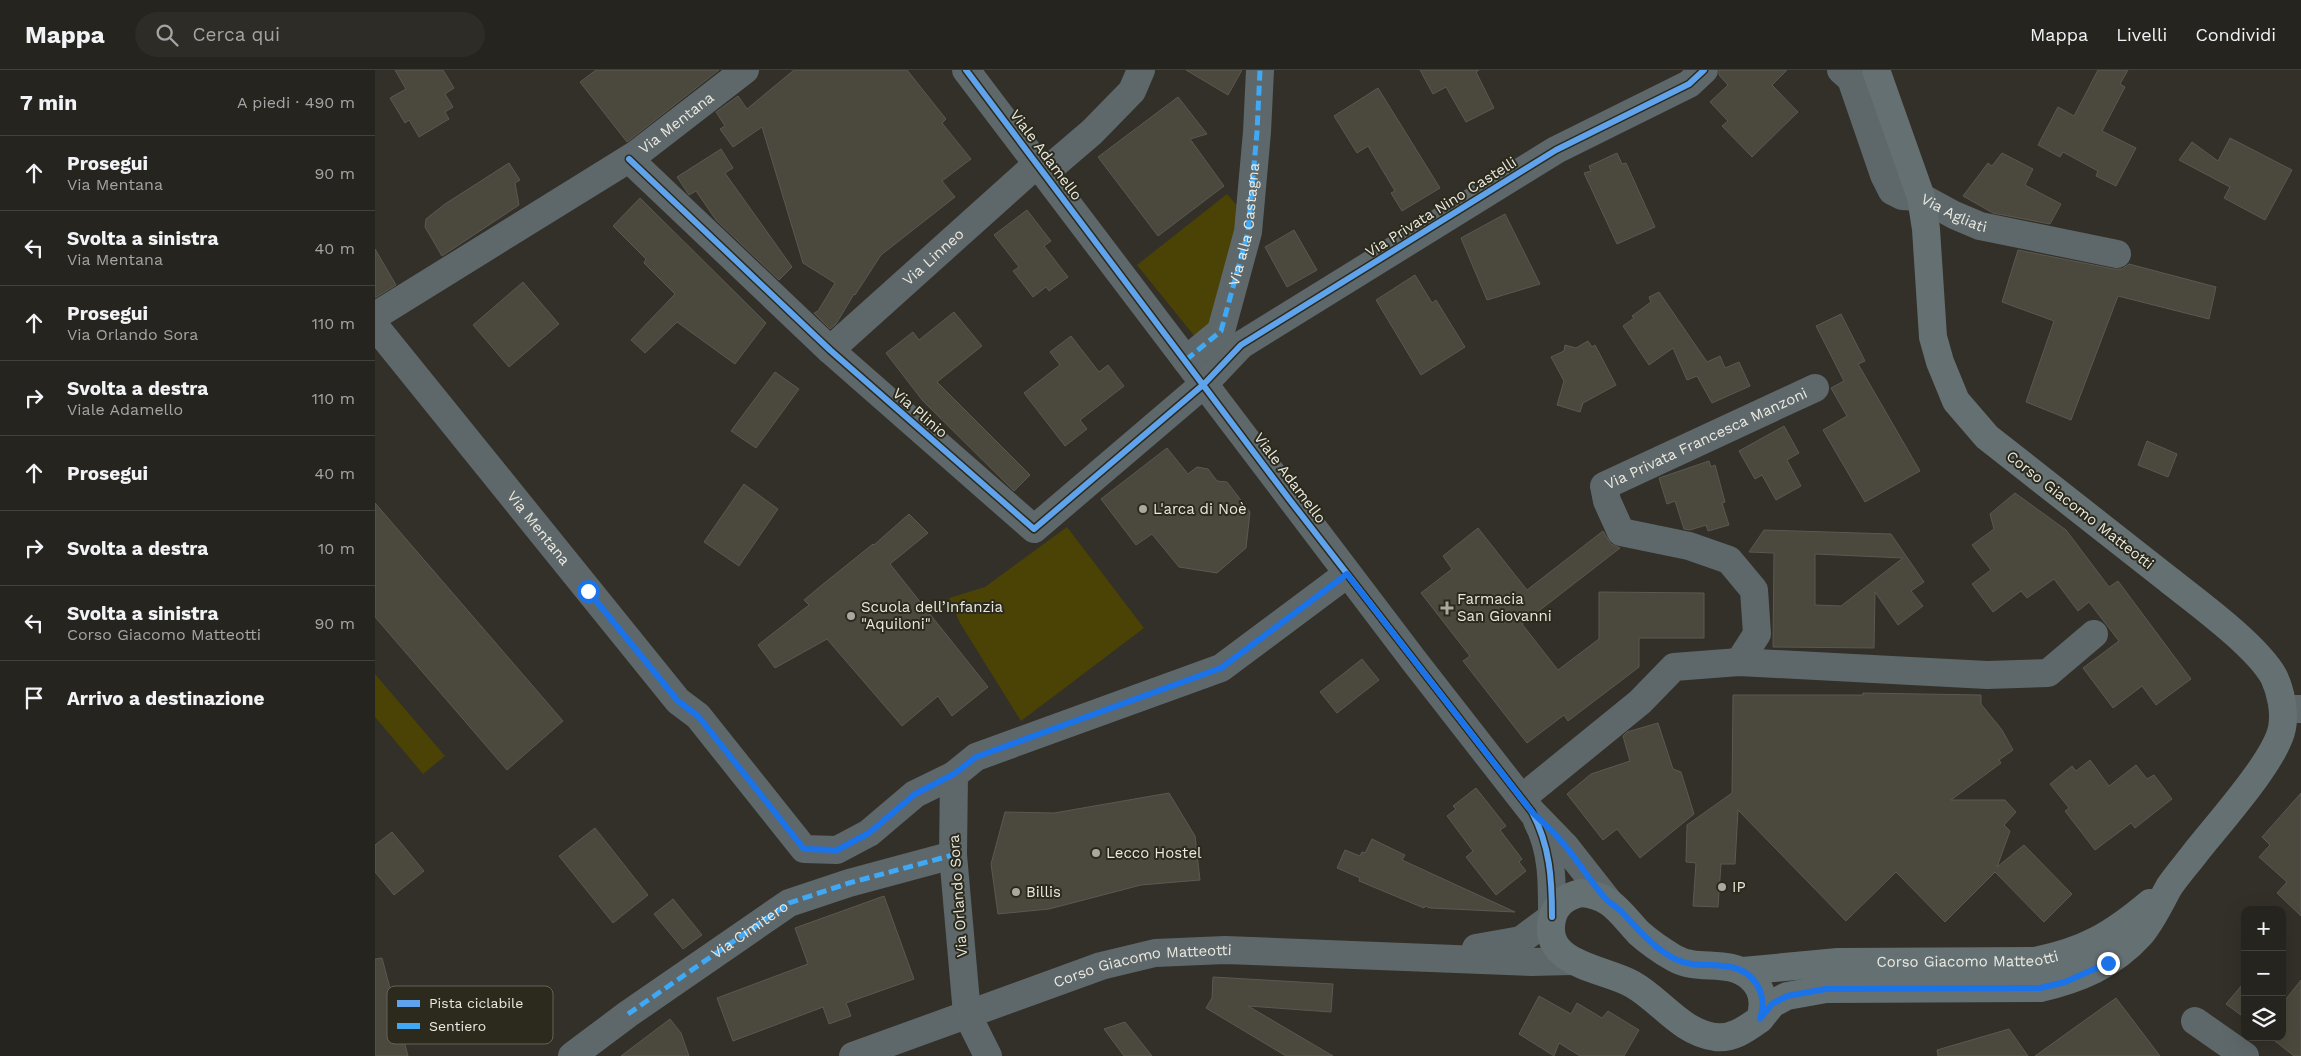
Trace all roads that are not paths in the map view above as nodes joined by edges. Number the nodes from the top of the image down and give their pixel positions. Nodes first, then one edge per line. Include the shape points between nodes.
1 (745, 70) edge
2 (966, 70) edge
3 (1141, 70) edge
4 (1260, 70) edge
5 (1704, 70) edge
6 (1841, 70) edge
7 (1876, 73) edge
8 (629, 159) junction
9 (1040, 168) junction
10 (1921, 197) junction
11 (2117, 254) dead end
12 (375, 316) edge
13 (375, 326) edge
14 (830, 350) junction
15 (1186, 360) junction
16 (1204, 384) junction
17 (1815, 388) dead end
18 (1347, 574) junction
19 (2094, 634) dead end
20 (1739, 662) junction
21 (2292, 709) edge
22 (954, 774) junction
23 (1527, 805) junction
24 (953, 855) junction
25 (2171, 885) junction
26 (1609, 902) junction
27 (1552, 917) junction
28 (1446, 957) junction
29 (1572, 961) junction
30 (1743, 971) junction
31 (967, 1014) junction
32 (2195, 1021) dead end
33 (1683, 1024) junction
34 (1750, 1035) edge
35 (985, 1051) edge
36 (572, 1056) edge
37 (853, 1056) edge
38 (1705, 1056) edge
39 (2245, 1056) edge

1 - 8 street, Via Mentana
2 - 9 street, Viale Adamello
3 - 9 street, Via Linneo via 1132,91 1092,132
4 - 15 street, Via alla Castagna via 1249,232 1221,331
5 - 16 street, Via Privata Nino Castelli via 1689,84 1556,150 1241,345
6 - 10 street, Via Agliati via 1851,79 1892,191 1902,196
7 - 10 main road, Corso Giacomo Matteotti
8 - 12 street, Via Mentana
8 - 14 street, Via Plinio
9 - 14 street, Via Linneo
9 - 15 street, Viale Adamello
10 - 11 street, Via Agliati via 1980,226
10 - 21 main road, Corso Giacomo Matteotti via 1933,337 1957,400 1987,437 2210,613 2260,658
13 - 22 street, Via Mentana via 678,701 698,716 804,849 837,850 869,833 915,794
14 - 16 street, Via Plinio via 1034,529
15 - 16 street, Viale Adamello
16 - 18 street, Viale Adamello
17 - 20 street, Via Privata Francesca Manzoni via 1605,486 1607,501 1621,532 1689,546 1729,560 1754,590 1757,634
18 - 22 street via 1221,668 976,757
18 - 23 street, Viale Adamello
19 - 20 street via 2048,673 1987,675
20 - 23 street via 1674,667
21 - 25 main road, Corso Giacomo Matteotti via 2276,746 2262,768
22 - 24 street, Via Orlando Sora
23 - 26 street, Viale Adamello via 1565,846
23 - 27 street, Viale Adamello via 1543,835 1550,863
24 - 31 street, Via Orlando Sora
24 - 36 street, Via Cimitero via 789,903
25 - 30 main road, Corso Giacomo Matteotti via 2126,924 2065,955 2035,961 1838,962
25 - 34 main road, Corso Giacomo Matteotti via 2142,933 2127,949 2108,963 2065,982 2013,990 1813,990 1787,996 1772,1004
26 - 27 main road via 1596,894 1575,894 1559,904
26 - 30 main road, Corso Giacomo Matteotti via 1640,934 1675,958 1696,965 1733,967
27 - 28 street, Corso Giacomo Matteotti via 1521,940 1473,948
27 - 29 main road via 1550,932 1554,945
28 - 29 street, Corso Giacomo Matteotti
28 - 31 street, Corso Giacomo Matteotti via 1225,950 1155,953 1101,966
29 - 33 main road via 1632,984
30 - 34 main road via 1757,984 1763,1005
31 - 35 street
31 - 37 street, Corso Giacomo Matteotti
32 - 39 street
33 - 34 main road via 1699,1033 1716,1037
33 - 38 main road

